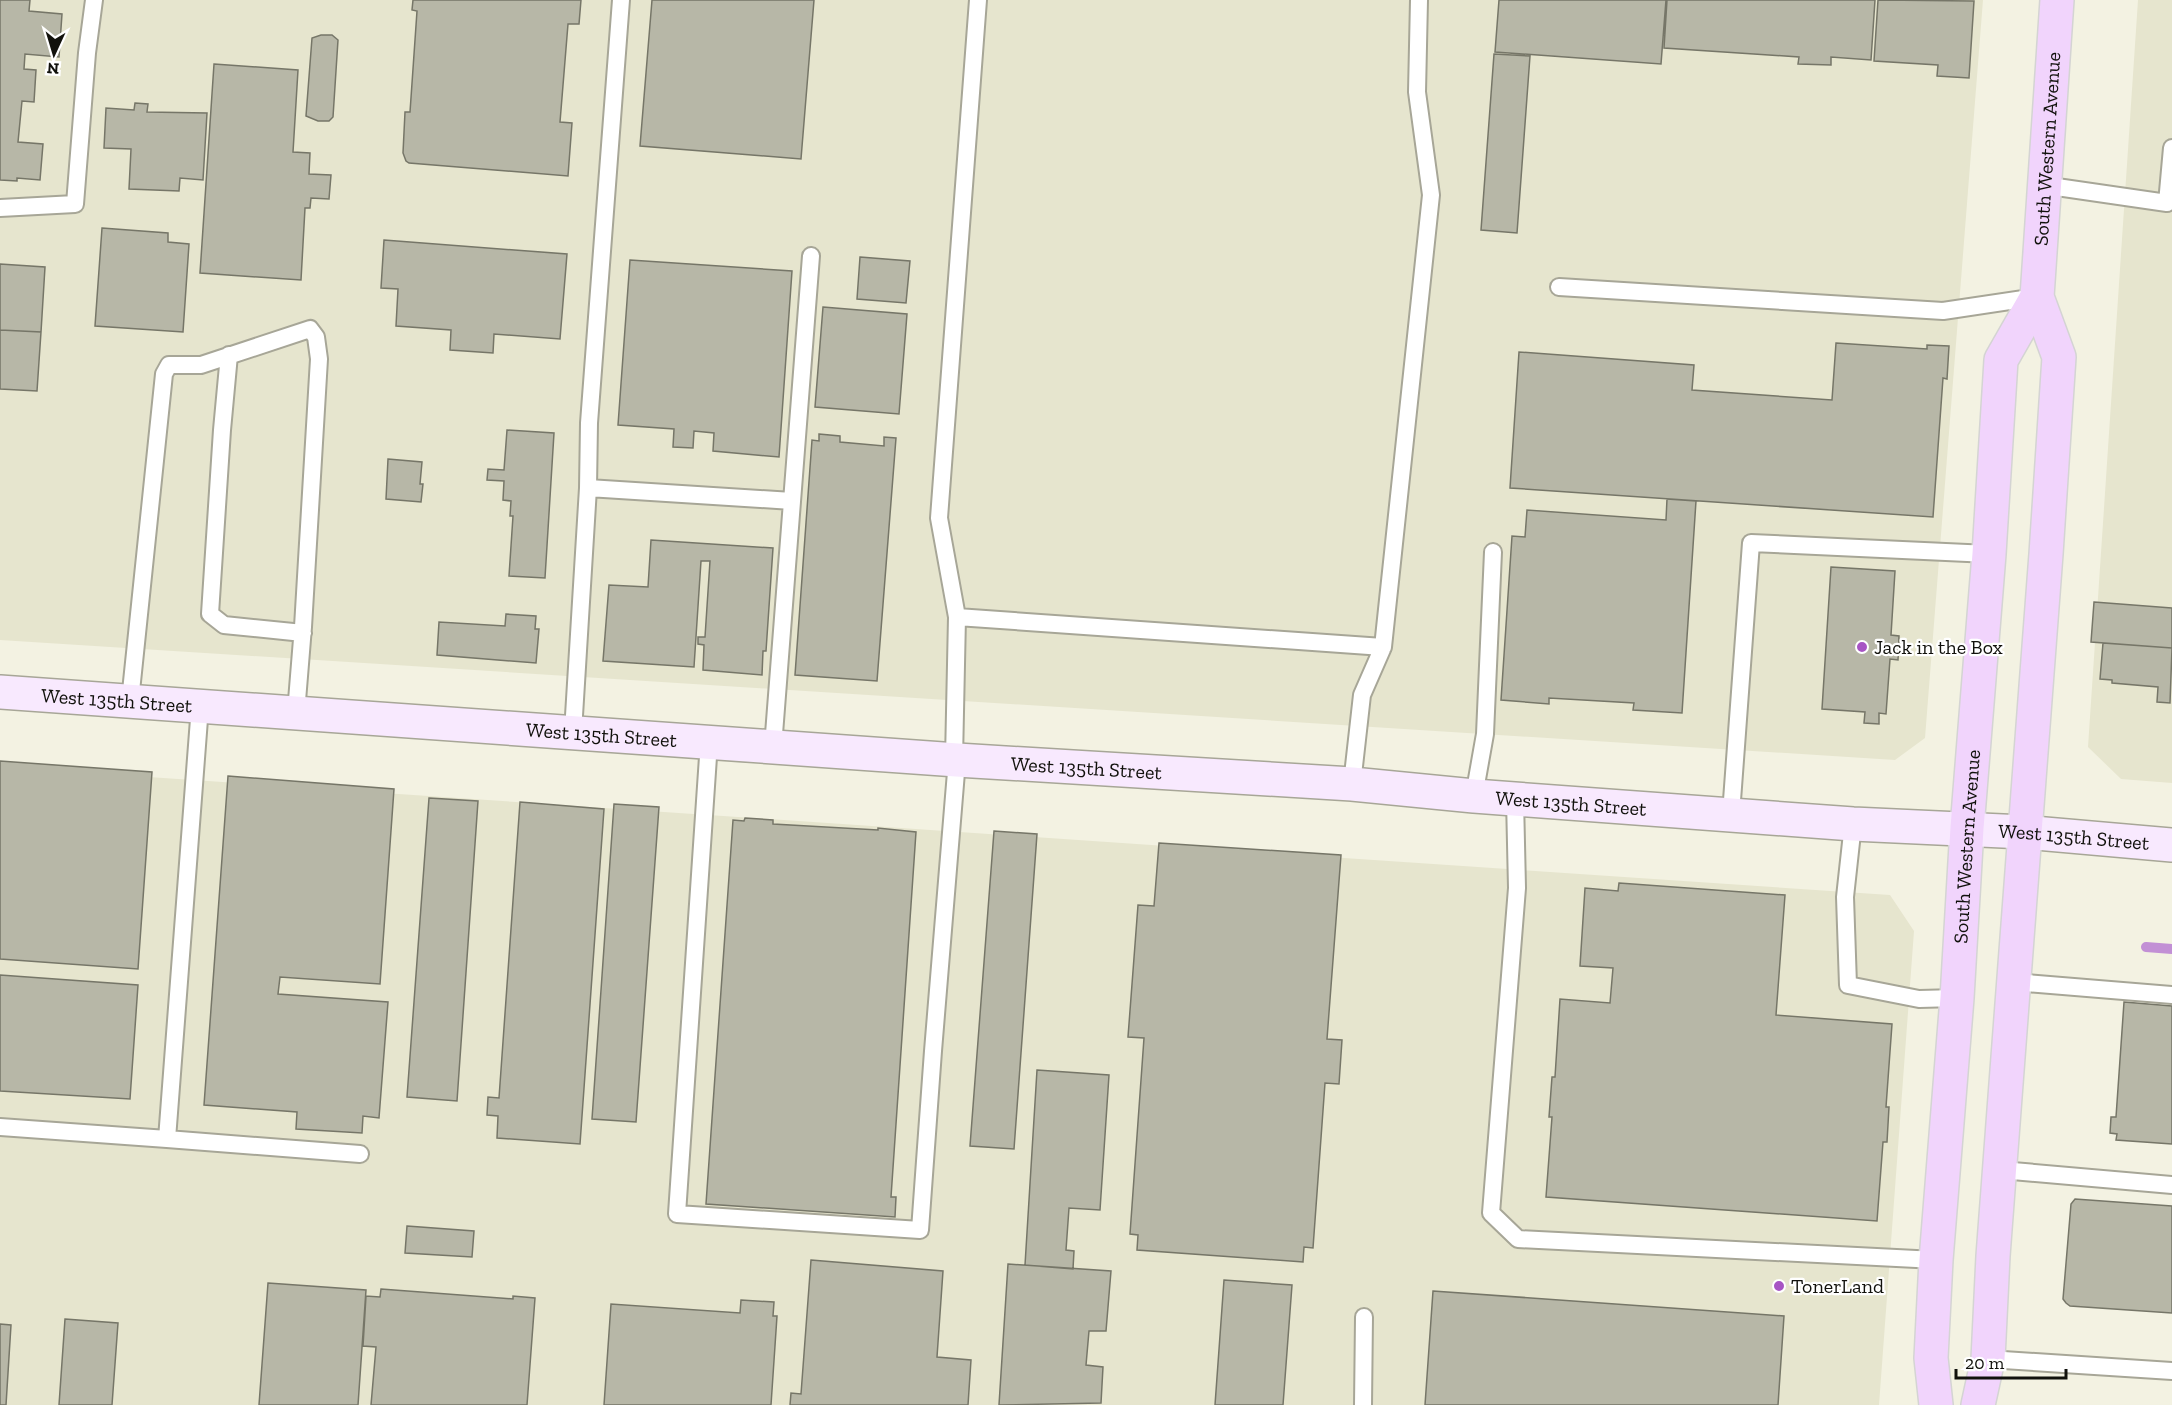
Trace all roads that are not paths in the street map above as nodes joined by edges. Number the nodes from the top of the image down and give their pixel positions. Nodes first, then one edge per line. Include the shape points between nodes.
1 (93, 0) edge
2 (621, 0) edge
3 (978, 0) edge
4 (1419, 0) edge
5 (2057, 0) edge
6 (2172, 148) edge
7 (2043, 185) junction
8 (0, 208) edge
9 (811, 256) dead end
10 (1559, 287) dead end
11 (2037, 297) junction
12 (230, 355) junction
13 (588, 488) junction
14 (792, 501) junction
15 (1493, 552) dead end
16 (1989, 554) junction
17 (957, 617) junction
18 (303, 633) junction
19 (1383, 647) junction
20 (0, 692) edge
21 (130, 701) junction
22 (200, 706) junction
23 (296, 713) junction
24 (573, 732) junction
25 (709, 742) junction
26 (773, 747) junction
27 (955, 760) junction
28 (1352, 784) junction
29 (1474, 796) junction
30 (1515, 799) junction
31 (1731, 814) junction
32 (1854, 824) junction
33 (1967, 828) junction
34 (2024, 832) junction
35 (2172, 845) edge
36 (2014, 982) junction
37 (2172, 995) edge
38 (1957, 998) junction
39 (0, 1127) edge
40 (167, 1139) junction
41 (360, 1154) dead end
42 (2001, 1170) junction
43 (2172, 1185) edge
44 (1936, 1260) junction
45 (1364, 1317) dead end
46 (1988, 1359) junction
47 (2172, 1371) edge
48 (1363, 1405) edge
49 (1936, 1405) edge
50 (1978, 1405) edge

1 - 8 lane via 75,204
2 - 13 lane via 589,423
3 - 17 lane via 939,518
4 - 19 lane via 1417,92 1431,195
5 - 7 main road, South Western Avenue
6 - 7 lane via 2167,203
7 - 11 main road, South Western Avenue
9 - 14 lane
10 - 11 lane via 1943,311
11 - 16 main road, South Western Avenue via 2001,360
11 - 34 main road, South Western Avenue via 2059,357
12 - 18 lane via 210,614 224,625
12 - 18 lane via 309,329 316,337 319,359
12 - 21 lane via 201,365 169,365 164,374
13 - 14 lane
13 - 24 lane
14 - 26 lane
15 - 29 lane via 1485,734
16 - 31 lane via 1751,543
16 - 33 main road, South Western Avenue
17 - 19 lane
17 - 27 lane
18 - 23 lane
19 - 28 lane via 1362,695
20 - 21 street, West 135th Street
21 - 22 street, West 135th Street
22 - 23 street, West 135th Street
22 - 40 lane
23 - 24 street, West 135th Street
24 - 25 street, West 135th Street
25 - 26 street, West 135th Street
25 - 27 lane via 677,1214 920,1230
26 - 27 street, West 135th Street
27 - 28 street, West 135th Street
28 - 29 street, West 135th Street
29 - 30 street, West 135th Street
30 - 31 street, West 135th Street
30 - 44 lane via 1517,888 1491,1213 1518,1239
31 - 32 street, West 135th Street
32 - 33 street, West 135th Street
32 - 38 lane via 1845,897 1848,985 1919,999
33 - 34 street, West 135th Street
33 - 38 main road, South Western Avenue
34 - 35 street, West 135th Street
34 - 36 main road, South Western Avenue
36 - 37 lane
36 - 42 main road, South Western Avenue
38 - 44 main road, South Western Avenue
39 - 40 lane
40 - 41 lane
42 - 43 lane
42 - 46 main road, South Western Avenue
44 - 49 main road, South Western Avenue via 1931,1358
45 - 48 lane
46 - 47 lane
46 - 50 main road, South Western Avenue

